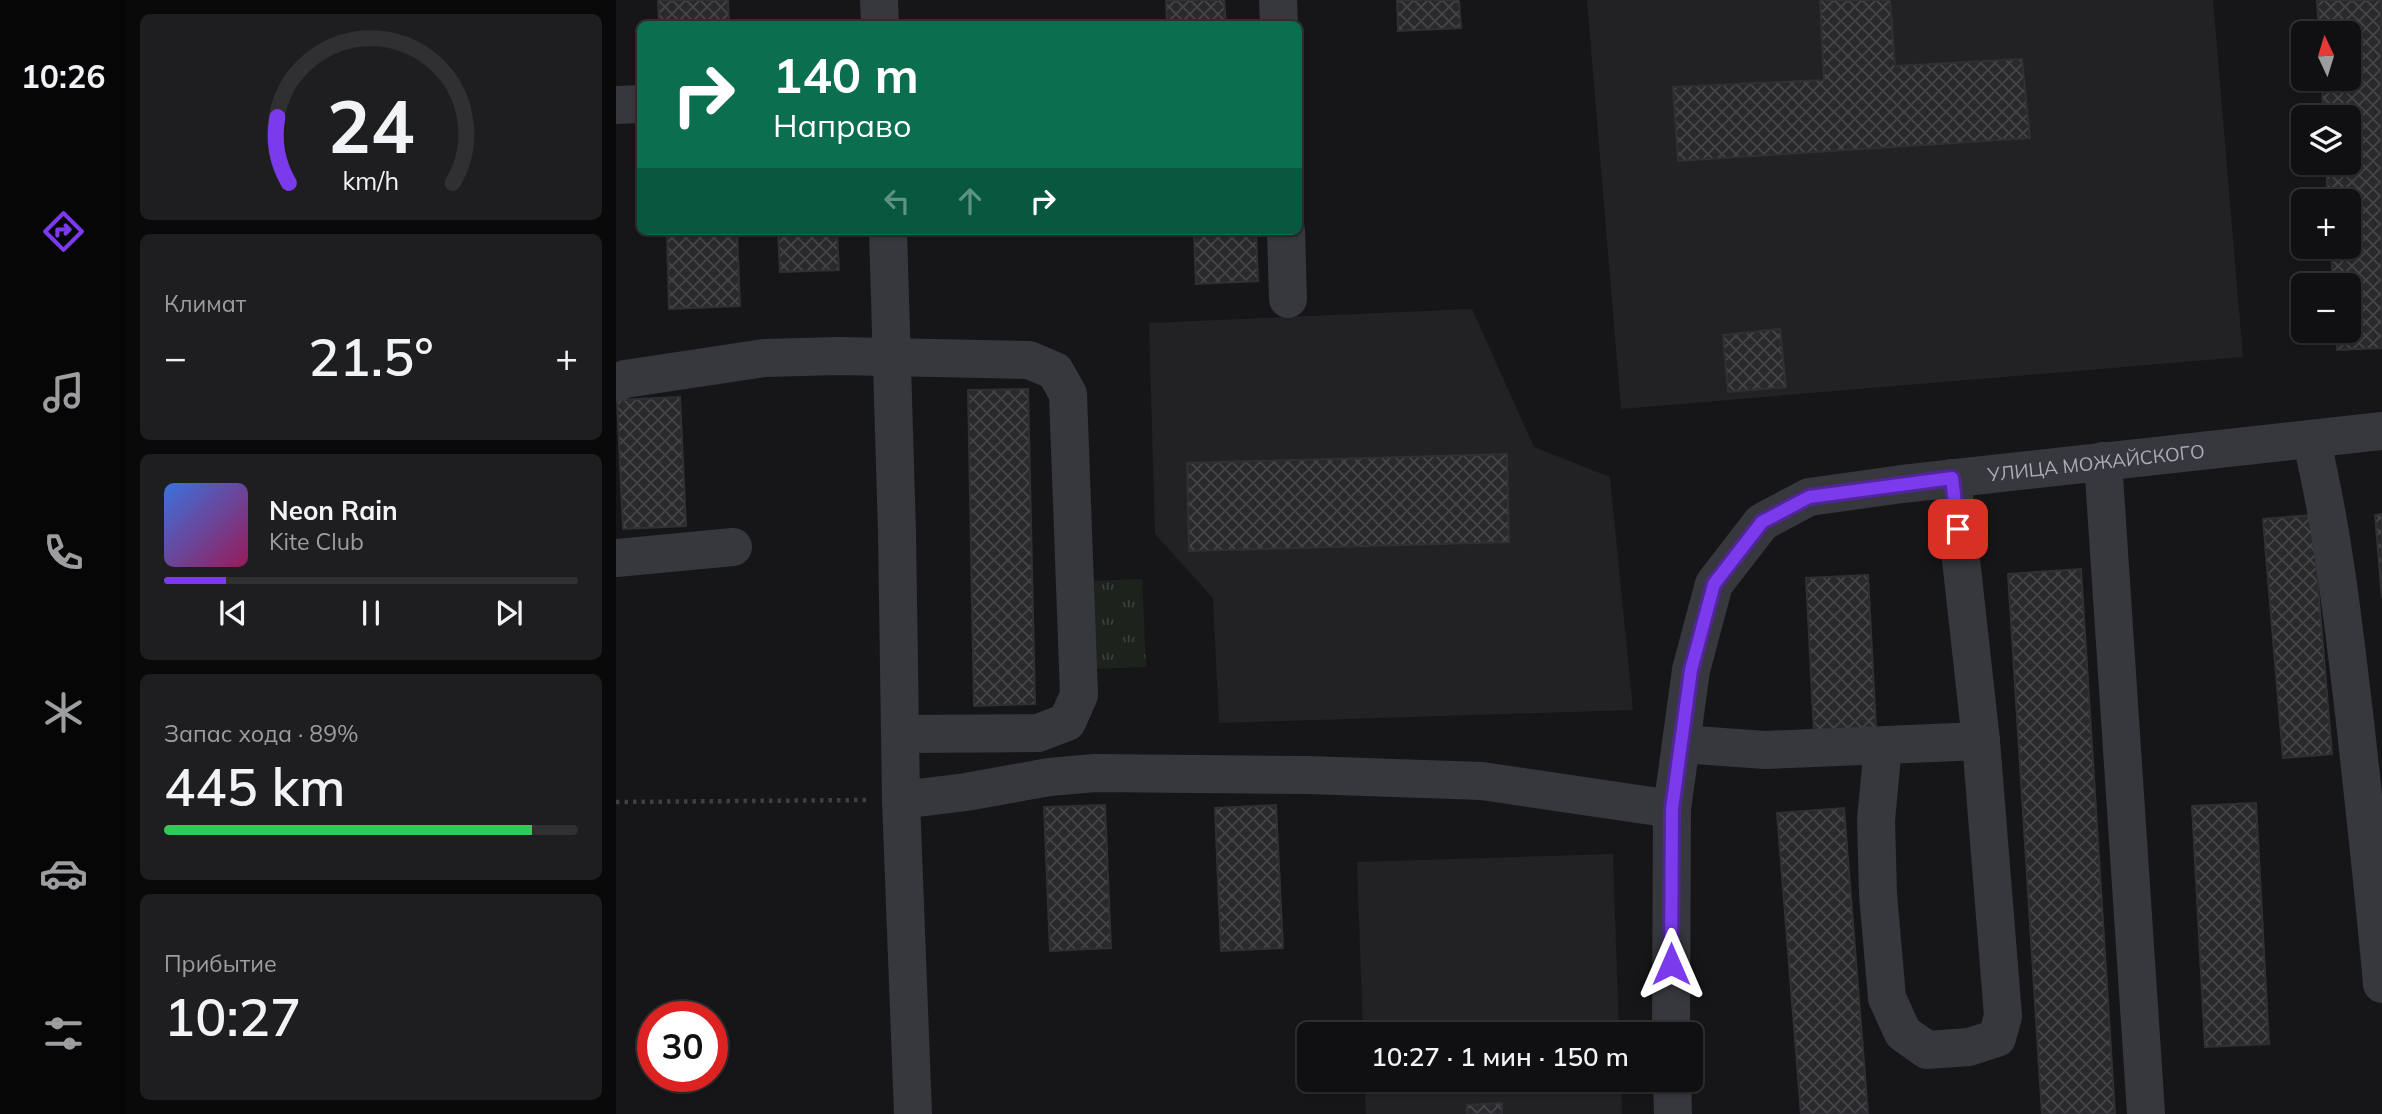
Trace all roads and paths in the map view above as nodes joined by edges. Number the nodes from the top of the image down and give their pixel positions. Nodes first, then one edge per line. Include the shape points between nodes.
1 (879, 0) edge
2 (1278, 0) edge
3 (880, 21) edge
4 (1279, 21) edge
5 (637, 104) edge
6 (616, 105) edge
7 (888, 235) edge
8 (1286, 235) edge
9 (1288, 299) dead end
10 (892, 358) junction
11 (616, 383) edge
12 (2382, 431) edge
13 (2311, 439) junction
14 (2102, 461) junction
15 (1952, 478) junction
16 (733, 547) dead end
17 (616, 558) edge
18 (900, 734) junction
19 (1981, 741) junction
20 (1681, 744) junction
21 (1883, 746) junction
22 (901, 800) junction
23 (616, 802) edge
24 (1672, 809) junction
25 (2382, 984) edge
26 (1671, 1022) edge
27 (1672, 1092) edge
28 (2146, 1113) edge
29 (913, 1114) edge
30 (1673, 1114) edge

1 - 3 street
2 - 4 street
5 - 6 street
7 - 10 street
8 - 9 street
10 - 11 street via 764,358
10 - 18 street
10 - 18 street via 1029,360 1055,371 1068,394 1079,695 1067,722 1038,733
12 - 13 street, УЛИЦА МОЖАЙСКОГО
13 - 14 street, УЛИЦА МОЖАЙСКОГО
13 - 25 street via 2326,499 2342,612
14 - 15 street, УЛИЦА МОЖАЙСКОГО
14 - 28 street
15 - 19 street
15 - 20 street, УЛИЦА МОЖАЙСКОГО via 1809,497 1762,522 1714,584 1691,670
16 - 17 street
18 - 22 street
19 - 21 street
19 - 21 street via 2003,1016 1997,1038 1969,1047 1927,1050 1903,1033 1887,998 1876,820
20 - 21 street via 1765,750
20 - 24 street, УЛИЦА МОЖАЙСКОГО
22 - 23 path
22 - 24 street via 1095,773 1308,775 1482,781
22 - 29 street
24 - 26 street, УЛИЦА МОЖАЙСКОГО
27 - 30 street

